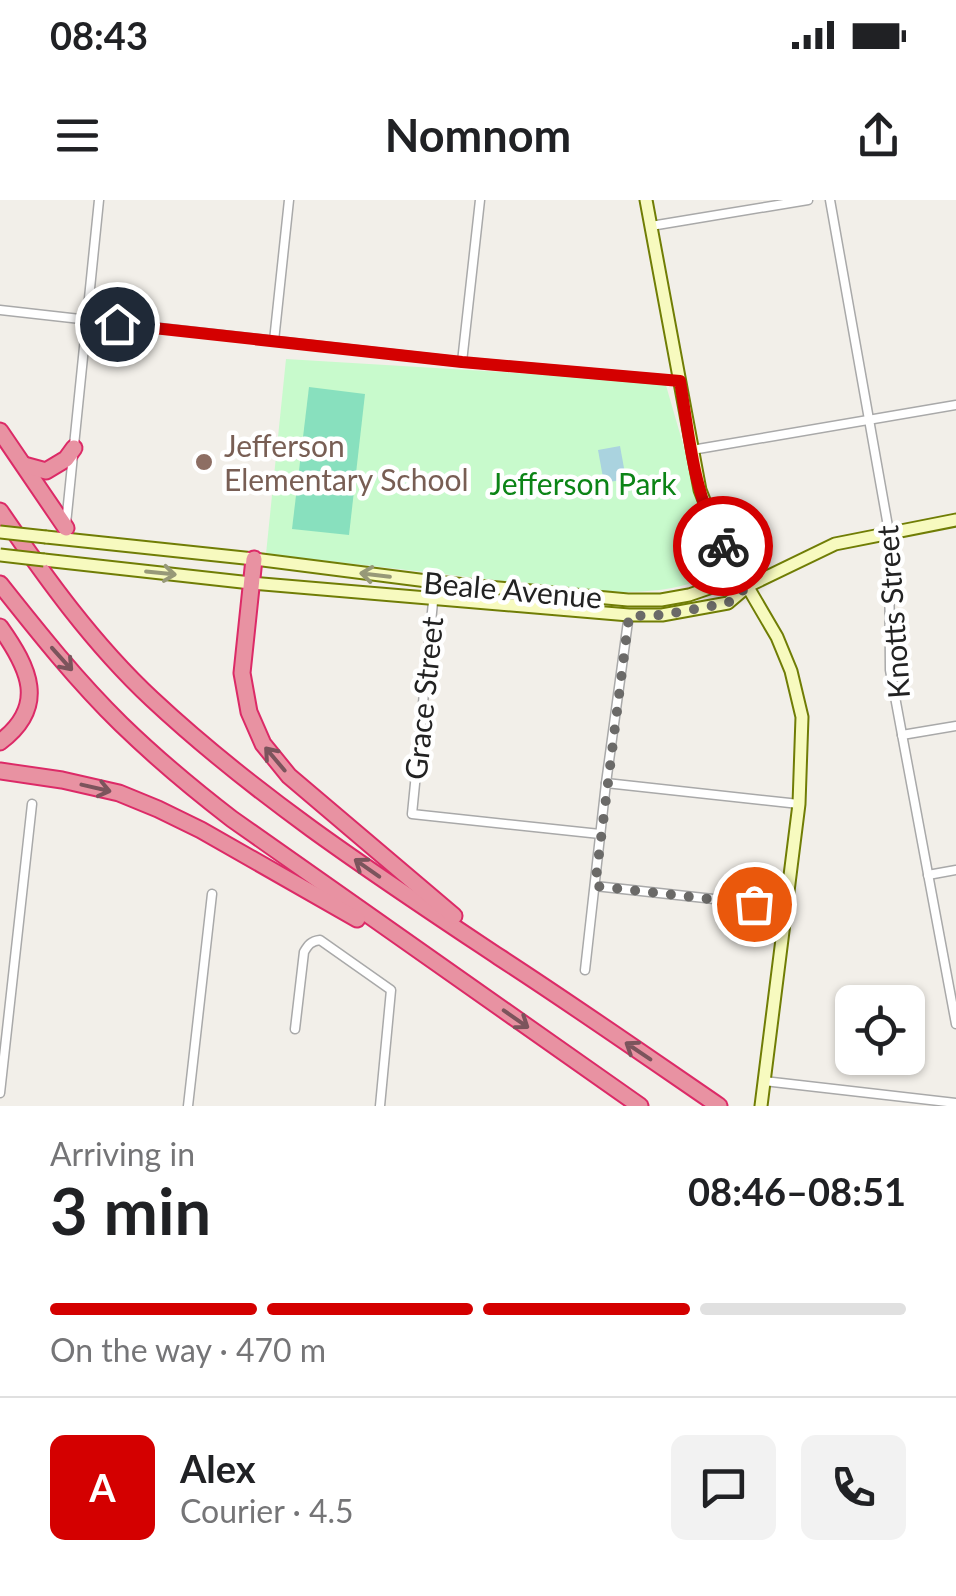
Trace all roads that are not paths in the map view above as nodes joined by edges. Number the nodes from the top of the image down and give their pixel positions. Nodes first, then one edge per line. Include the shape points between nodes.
1 (98, 200) edge
2 (289, 200) edge
3 (480, 200) edge
4 (646, 200) edge
5 (808, 200) edge
6 (830, 200) edge
7 (651, 226) junction
8 (0, 310) edge
9 (85, 320) junction
10 (274, 341) junction
11 (462, 362) junction
12 (680, 381) junction
13 (956, 404) edge
14 (870, 420) junction
15 (0, 432) edge
16 (74, 448) junction
17 (692, 450) junction
18 (24, 465) junction
19 (0, 511) edge
20 (956, 520) edge
21 (0, 532) edge
22 (889, 532) junction
23 (66, 533) junction
24 (0, 556) edge
25 (254, 559) junction
26 (64, 562) junction
27 (252, 582) junction
28 (435, 582) junction
29 (0, 584) edge
30 (748, 586) junction
31 (433, 598) junction
32 (628, 600) junction
33 (629, 616) junction
34 (0, 627) edge
35 (956, 726) edge
36 (902, 735) junction
37 (0, 742) edge
38 (0, 770) edge
39 (606, 782) junction
40 (32, 804) dead end
41 (798, 804) junction
42 (600, 834) junction
43 (956, 870) edge
44 (928, 876) junction
45 (595, 886) junction
46 (212, 894) dead end
47 (786, 907) junction
48 (506, 961) junction
49 (436, 963) junction
50 (586, 970) dead end
51 (956, 1024) edge
52 (295, 1030) dead end
53 (764, 1081) junction
54 (0, 1094) edge
55 (953, 1104) edge
56 (188, 1106) edge
57 (380, 1106) edge
58 (640, 1106) edge
59 (719, 1106) edge
60 (761, 1106) edge

1 - 9 street
2 - 10 street
3 - 11 street
4 - 7 main road
5 - 7 street
6 - 14 street, Knotts Street
7 - 12 main road
8 - 9 street
9 - 10 street
9 - 16 street
10 - 11 street
11 - 12 street
12 - 17 main road
13 - 14 street
14 - 17 street
14 - 22 street, Knotts Street
15 - 18 highway
16 - 18 highway via 46,471
16 - 23 street
17 - 30 main road via 718,536
18 - 23 highway
48 -> 19 highway via 289,814 214,754 150,697 46,578
20 - 22 main road
21 - 23 main road, Beale Avenue, bridge
22 - 30 main road via 835,544
22 - 36 street, Knotts Street via 888,650
23 - 25 main road, Beale Avenue
23 - 26 main road
24 - 26 main road, Beale Avenue, bridge
25 - 27 highway
28 -> 25 main road, Beale Avenue
26 -> 27 main road, Beale Avenue
27 - 31 main road, Beale Avenue
48 -> 27 highway via 289,776 262,744 242,674
28 - 31 street, Grace Street
28 - 32 main road, Beale Avenue
29 -> 49 highway via 159,759 232,819
30 - 32 main road, Beale Avenue via 724,583 661,600
30 - 33 main road, Beale Avenue via 728,603
30 - 41 main road via 778,637 796,687 802,717
31 - 33 main road, Beale Avenue
31 - 42 street, Grace Street via 412,814
32 - 33 street
33 - 39 street
34 - 37 highway via 19,653 30,687 24,716
35 - 36 street
36 - 44 street, Knotts Street
38 -> 49 highway via 119,793 158,809
39 - 41 street
39 - 42 street
40 - 54 street
41 - 47 main road
42 - 45 street
43 - 44 street
44 - 51 street, Knotts Street
45 - 47 street
45 - 50 street
46 - 56 street
47 - 53 main road
59 -> 48 highway
49 -> 58 highway
52 - 57 street via 304,952 314,941 391,990
53 - 55 street
53 - 60 main road

